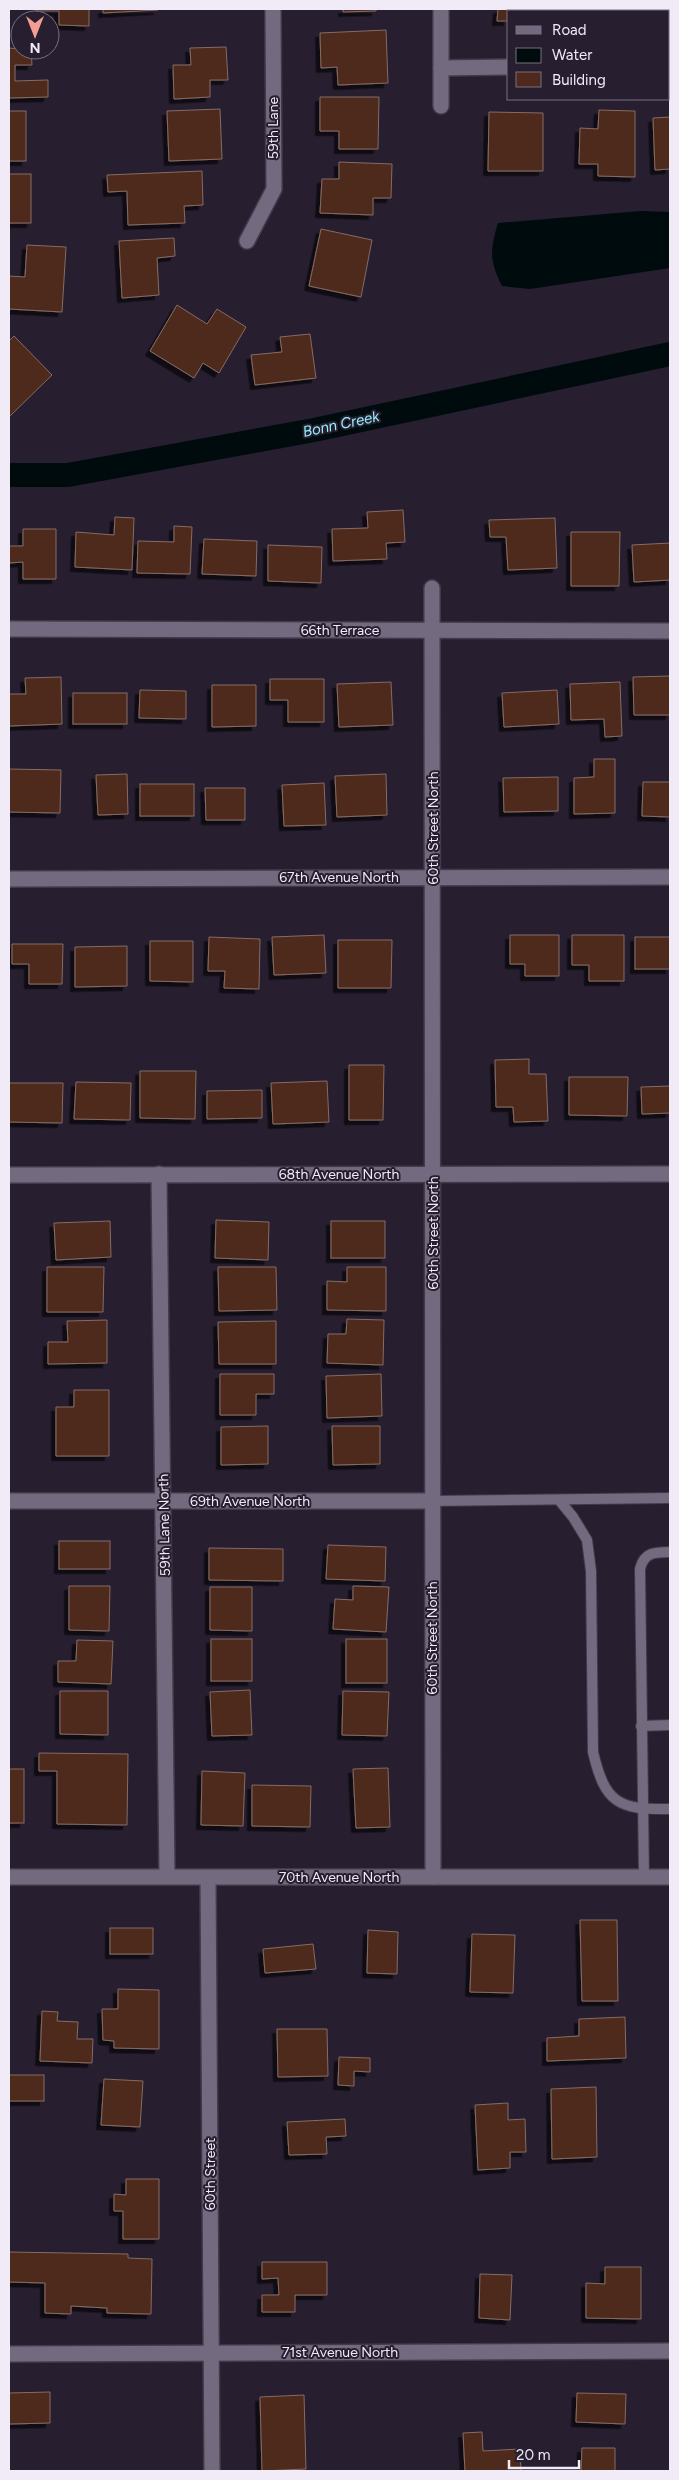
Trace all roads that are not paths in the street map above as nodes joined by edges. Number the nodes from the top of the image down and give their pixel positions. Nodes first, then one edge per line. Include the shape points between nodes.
1 (273, 9) edge
2 (441, 9) edge
3 (507, 67) edge
4 (441, 68) junction
5 (441, 106) dead end
6 (247, 241) dead end
7 (432, 588) dead end
8 (9, 629) edge
9 (432, 630) junction
10 (670, 631) edge
11 (433, 876) junction
12 (670, 877) edge
13 (9, 879) edge
14 (434, 1173) junction
15 (159, 1174) junction
16 (670, 1174) edge
17 (9, 1175) edge
18 (670, 1498) edge
19 (559, 1500) junction
20 (9, 1501) edge
21 (164, 1501) junction
22 (431, 1501) junction
23 (670, 1552) edge
24 (641, 1726) junction
25 (670, 1726) edge
26 (642, 1809) junction
27 (670, 1809) edge
28 (167, 1876) junction
29 (9, 1877) edge
30 (433, 1877) junction
31 (644, 1877) junction
32 (670, 1877) edge
33 (208, 1878) junction
34 (670, 2351) edge
35 (211, 2353) junction
36 (9, 2354) edge
37 (212, 2471) edge

1 - 6 street, 59th Lane via 274,190
2 - 4 street
3 - 4 street
4 - 5 street
7 - 9 street, 60th Street North
8 - 9 street, 66th Terrace
9 - 10 street, 66th Terrace
9 - 11 street, 60th Street North
11 - 12 street, 67th Avenue North
11 - 13 street, 67th Avenue North
11 - 14 street, 60th Street North
14 - 15 street, 68th Avenue North
14 - 16 street, 68th Avenue North
14 - 22 street, 60th Street North
15 - 17 street, 68th Avenue North
15 - 21 street, 59th Lane North
18 - 19 lane
19 - 22 lane
19 - 26 lane via 587,1540 591,1570 593,1752 600,1780 616,1800
20 - 21 street, 69th Avenue North
21 - 22 street, 69th Avenue North
21 - 28 street, 59th Lane North
22 - 30 street, 60th Street North
23 - 24 lane via 647,1555 640,1569
24 - 25 lane
24 - 26 lane
26 - 27 lane
26 - 31 lane
28 - 29 street, 70th Avenue North
28 - 33 street, 70th Avenue North
30 - 31 street, 70th Avenue North
30 - 33 street, 70th Avenue North
31 - 32 street, 70th Avenue North
33 - 35 street, 60th Street
34 - 35 street, 71st Avenue North
35 - 36 street, 71st Avenue North
35 - 37 street, 60th Street

